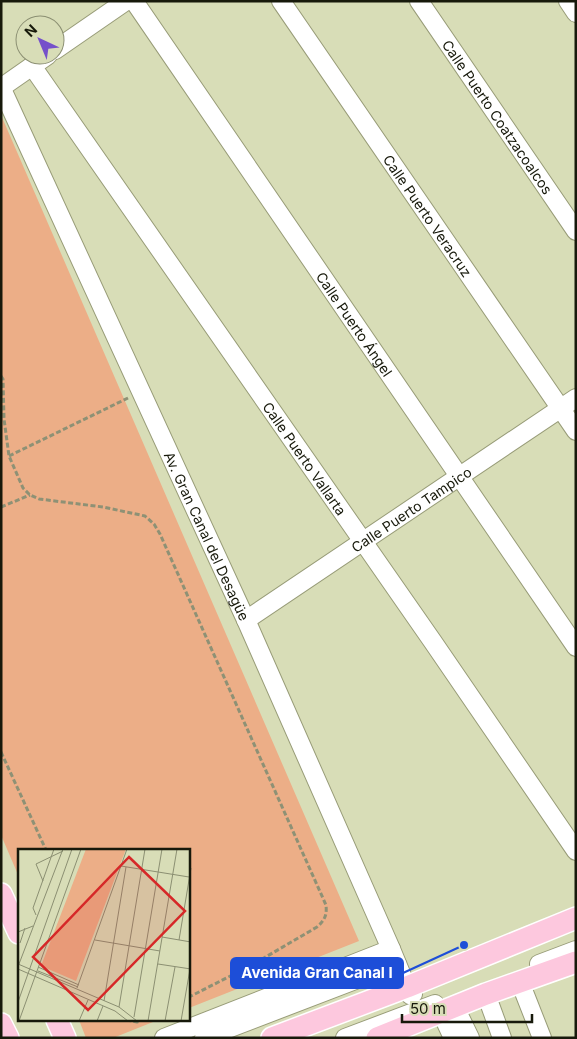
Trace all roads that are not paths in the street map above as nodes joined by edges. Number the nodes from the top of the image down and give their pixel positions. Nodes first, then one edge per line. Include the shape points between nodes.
1 (126, 1) edge
2 (134, 1) edge
3 (281, 1) edge
4 (419, 1) edge
5 (568, 1) edge
6 (576, 13) edge
7 (65, 43) edge
8 (32, 66) joint
9 (1, 87) edge
10 (576, 232) edge
11 (576, 398) edge
12 (561, 409) junction
13 (576, 430) edge
14 (459, 477) junction
15 (363, 542) junction
16 (246, 620) junction
17 (576, 647) edge
18 (576, 851) edge
19 (1, 894) edge
20 (576, 918) edge
21 (576, 927) edge
22 (18, 931) edge
23 (576, 950) edge
24 (394, 956) junction
25 (576, 962) edge
26 (520, 982) junction
27 (408, 991) junction
28 (486, 994) junction
29 (448, 1009) junction
30 (58, 1022) edge
31 (1, 1024) edge
32 (8, 1038) edge
33 (65, 1038) edge
34 (164, 1038) edge
35 (204, 1038) edge
36 (272, 1038) edge
37 (297, 1038) edge
38 (344, 1038) edge
39 (376, 1038) edge
40 (453, 1038) edge
41 (470, 1038) edge
42 (502, 1038) edge
43 (542, 1038) edge

1 - 7 street
2 - 14 street, Calle Puerto Ángel
3 - 12 street, Calle Puerto Veracruz
4 - 10 street, Calle Puerto Coatzacoalcos
5 - 6 street
8 - 9 street
8 - 15 street, Calle Puerto Vallarta
9 - 16 street, Av. Gran Canal del Desagüe
11 - 12 street, Calle Puerto Tampico
12 - 13 street, Calle Puerto Veracruz
12 - 14 street, Calle Puerto Tampico
14 - 15 street, Calle Puerto Tampico
14 - 17 street, Calle Puerto Ángel
15 - 16 street, Calle Puerto Tampico
15 - 18 street, Calle Puerto Vallarta
16 - 24 street, Av. Gran Canal del Desagüe
19 - 22 main road
20 - 27 main road
21 - 27 street
23 - 38 street
24 - 27 street, Av. Gran Canal del Desagüe
24 - 34 street
24 - 35 street
25 - 26 main road
26 - 28 main road
26 - 43 street
27 - 36 main road
27 - 37 street
28 - 29 main road
28 - 42 street
29 - 39 main road
29 - 40 street
29 - 41 street
30 - 33 main road
31 - 32 main road

